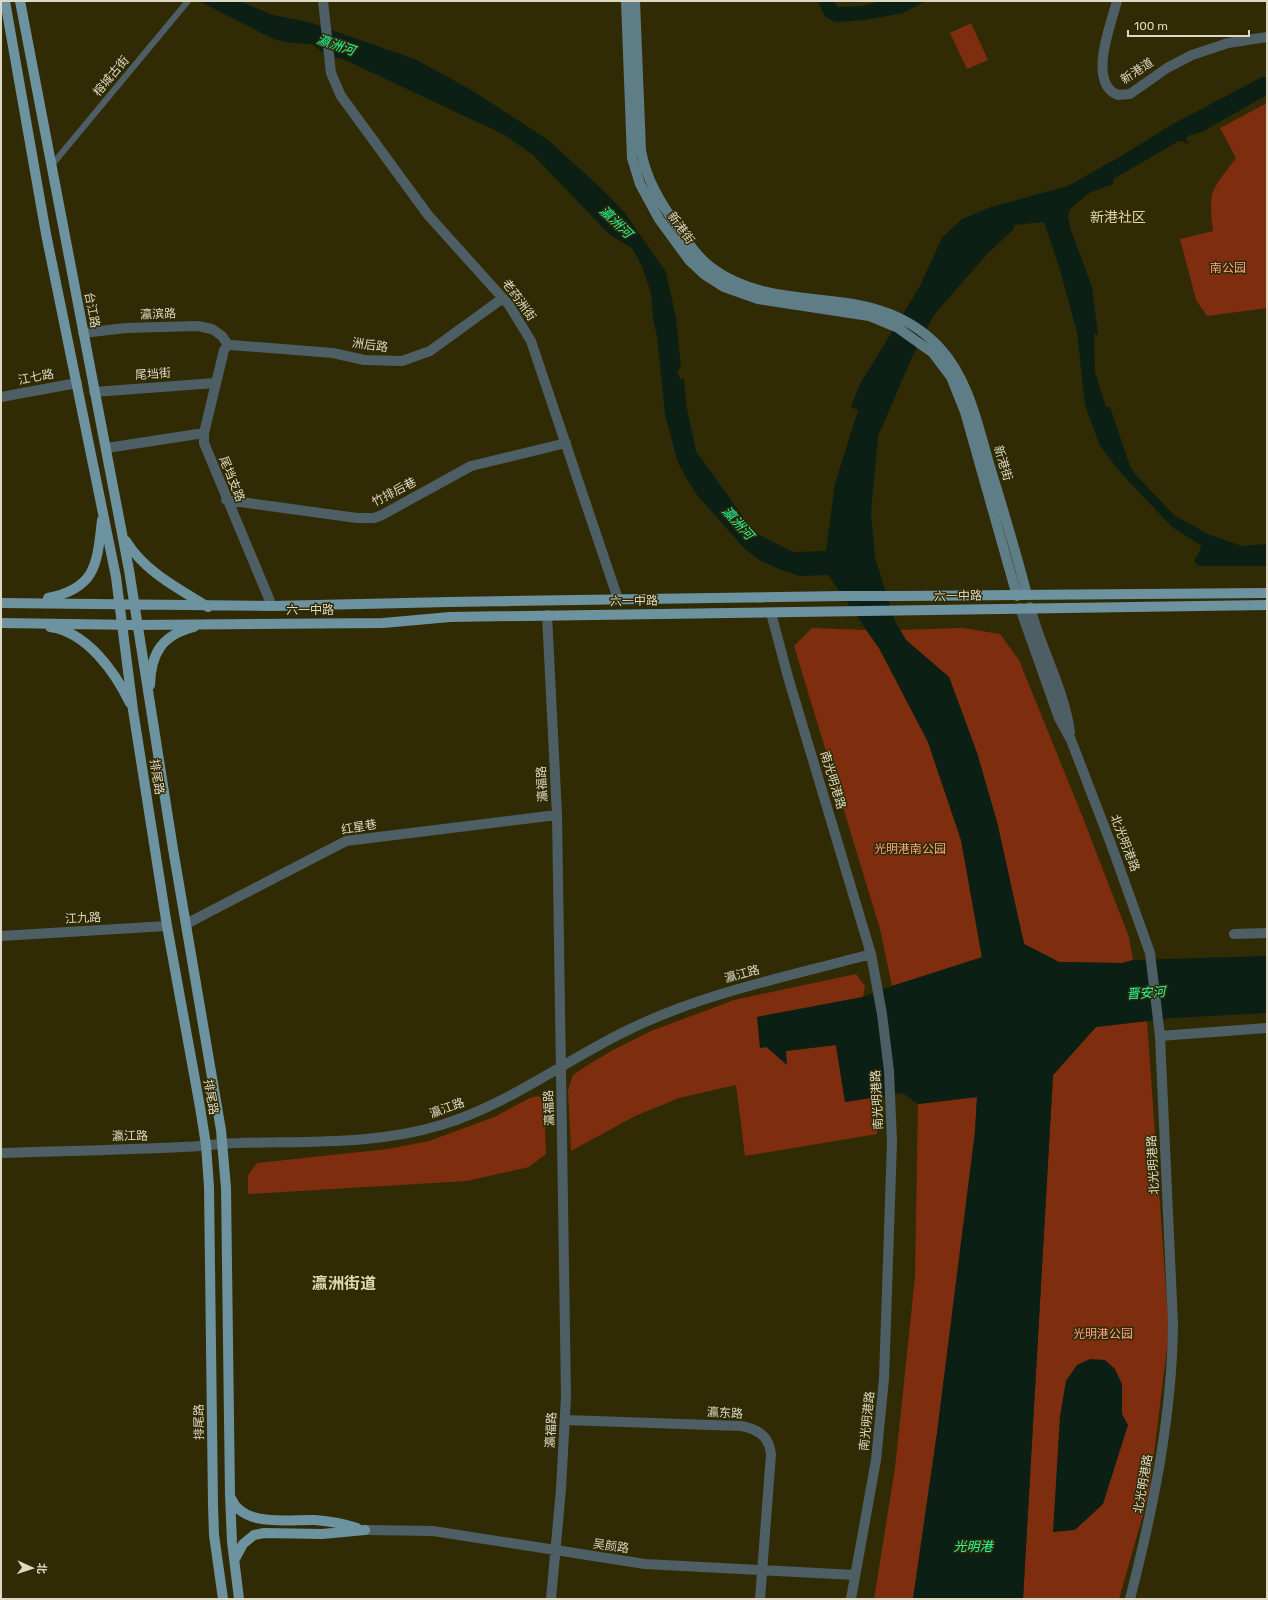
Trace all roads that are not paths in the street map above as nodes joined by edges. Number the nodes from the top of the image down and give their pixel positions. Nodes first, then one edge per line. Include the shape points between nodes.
1 (5, 1) edge
2 (20, 1) edge
3 (188, 1) edge
4 (323, 1) edge
5 (626, 1) edge
6 (635, 1) edge
7 (1117, 1) edge
8 (1267, 37) edge
9 (51, 166) junction
10 (503, 298) junction
11 (891, 319) junction
12 (82, 333) junction
13 (228, 345) junction
14 (76, 383) junction
15 (215, 383) junction
16 (94, 392) junction
17 (1, 397) edge
18 (204, 433) junction
19 (566, 443) junction
20 (107, 448) junction
21 (226, 500) junction
22 (103, 509) junction
23 (121, 528) junction
24 (1267, 593) edge
25 (1022, 596) junction
26 (618, 599) junction
27 (29, 602) junction
28 (1, 603) edge
29 (120, 604) junction
30 (134, 604) junction
31 (1267, 605) edge
32 (272, 606) junction
33 (208, 607) junction
34 (1025, 607) junction
35 (771, 612) junction
36 (547, 615) junction
37 (1, 623) edge
38 (28, 624) junction
39 (123, 624) junction
40 (206, 624) junction
41 (137, 625) junction
42 (150, 709) junction
43 (133, 710) junction
44 (556, 815) junction
45 (186, 924) junction
46 (167, 926) junction
47 (1267, 933) edge
48 (1234, 934) dead end
49 (1, 936) edge
50 (871, 954) junction
51 (1267, 1028) edge
52 (1160, 1036) junction
53 (560, 1067) junction
54 (222, 1143) junction
55 (206, 1145) junction
56 (1, 1153) edge
57 (565, 1420) junction
58 (230, 1495) junction
59 (284, 1519) junction
60 (365, 1530) junction
61 (282, 1533) junction
62 (555, 1550) junction
63 (234, 1563) junction
64 (762, 1571) junction
65 (855, 1575) junction
66 (223, 1599) edge
67 (239, 1599) edge
68 (551, 1599) edge
69 (760, 1599) edge
70 (852, 1599) edge
71 (1130, 1599) edge

1 - 14 main road via 46,234
2 - 9 main road, 台江路
3 - 9 street, 榕城古街
4 - 10 street, 老药洲街 via 328,56 334,84 346,104 428,214
5 - 11 main road, 新港街 via 630,129 635,170 651,207 689,260 718,284 743,295
6 - 11 main road, 新港街 via 642,158 656,196 690,246 718,272 751,288 872,307
7 - 8 street, 新港道 via 1101,70 1109,88 1118,95 1130,94 1192,54 1228,43
9 - 12 main road, 台江路
10 - 13 street, 洲后路 via 430,351 402,361 364,360 333,353
10 - 19 street, 老药洲街 via 520,320 535,350
11 - 25 main road, 新港街 via 904,332 935,350 953,366 969,398
12 - 13 street, 瀛滨路 via 126,328 198,326 212,329 222,336
12 - 16 main road, 台江路
13 - 15 street, 尾垱支路 via 221,355
14 - 17 street, 江七路
14 - 22 main road
15 - 16 street, 尾垱街
15 - 18 street, 尾垱支路
16 - 20 main road, 台江路
18 - 20 street
18 - 21 street, 尾垱支路 via 206,448
19 - 21 street, 竹排后巷 via 470,466 374,518 357,518
19 - 26 street, 老药洲街
20 - 23 main road, 台江路
21 - 32 street, 尾垱支路
22 - 27 main road via 98,557 91,574 71,591
22 - 29 main road
23 - 30 main road, 台江路
23 - 33 main road via 129,546 148,567 162,579
24 - 25 main road, 六一中路
25 - 26 main road, 六一中路, bridge
25 - 34 main road, 北光明港路
26 - 32 main road, 六一中路
27 - 28 main road, 六一中路
27 - 29 main road, 六一中路
29 - 30 main road, 六一中路
29 - 39 main road, 排尾路
30 - 33 main road, 六一中路
30 - 41 main road, 台江路
31 - 34 main road, 六一中路
32 - 33 main road, 六一中路
34 - 35 main road, 六一中路
34 - 52 street, 北光明港路 via 1067,714 1071,740 1150,953
35 - 36 main road, 六一中路
35 - 50 street, 南光明港路
36 - 40 main road, 六一中路 via 450,617 383,623
36 - 44 street, 瀛福路
37 - 38 main road, 六一中路
38 - 39 main road, 六一中路
38 - 43 main road via 58,628 94,652 112,670
39 - 41 main road, 六一中路
39 - 43 main road, 排尾路
40 - 41 main road, 六一中路
40 - 42 main road via 174,635 156,652 151,667
41 - 42 main road, 排尾路
42 - 45 main road, 排尾路
43 - 46 main road, 排尾路
44 - 45 street, 红星巷 via 346,841
44 - 53 street, 瀛福路
45 - 54 main road, 排尾路
46 - 49 street, 江九路
46 - 55 main road, 排尾路
47 - 48 street
50 - 53 street, 瀛江路 via 735,989 695,1002 624,1032
50 - 65 street, 南光明港路 via 889,1071 891,1160 883,1393 876,1460
51 - 52 street
52 - 71 street, 北光明港路 via 1173,1358 1168,1413 1158,1474
53 - 54 street, 瀛江路 via 488,1106 453,1121 420,1131 383,1137
53 - 57 street, 瀛福路
54 - 55 street, 瀛江路
54 - 58 main road, 排尾路 via 227,1195
55 - 56 street, 瀛江路
55 - 66 main road, 排尾路 via 209,1187 213,1520
57 - 62 street, 瀛福路
57 - 64 street, 瀛东路 via 741,1426 757,1430 764,1435 771,1454
58 - 59 main road via 237,1508 246,1514 264,1519
58 - 63 main road, 排尾路
59 - 60 main road via 319,1520
59 - 61 main road via 275,1525
60 - 61 main road via 322,1534
60 - 62 street, 吴颜路 via 432,1531
61 - 63 main road via 264,1533 249,1537 239,1549
62 - 64 street, 吴颜路 via 645,1564
62 - 68 street, 瀛福路
63 - 67 main road, 排尾路
64 - 65 street, 吴颜路
64 - 69 street, 瀛东路
65 - 70 street, 南光明港路

